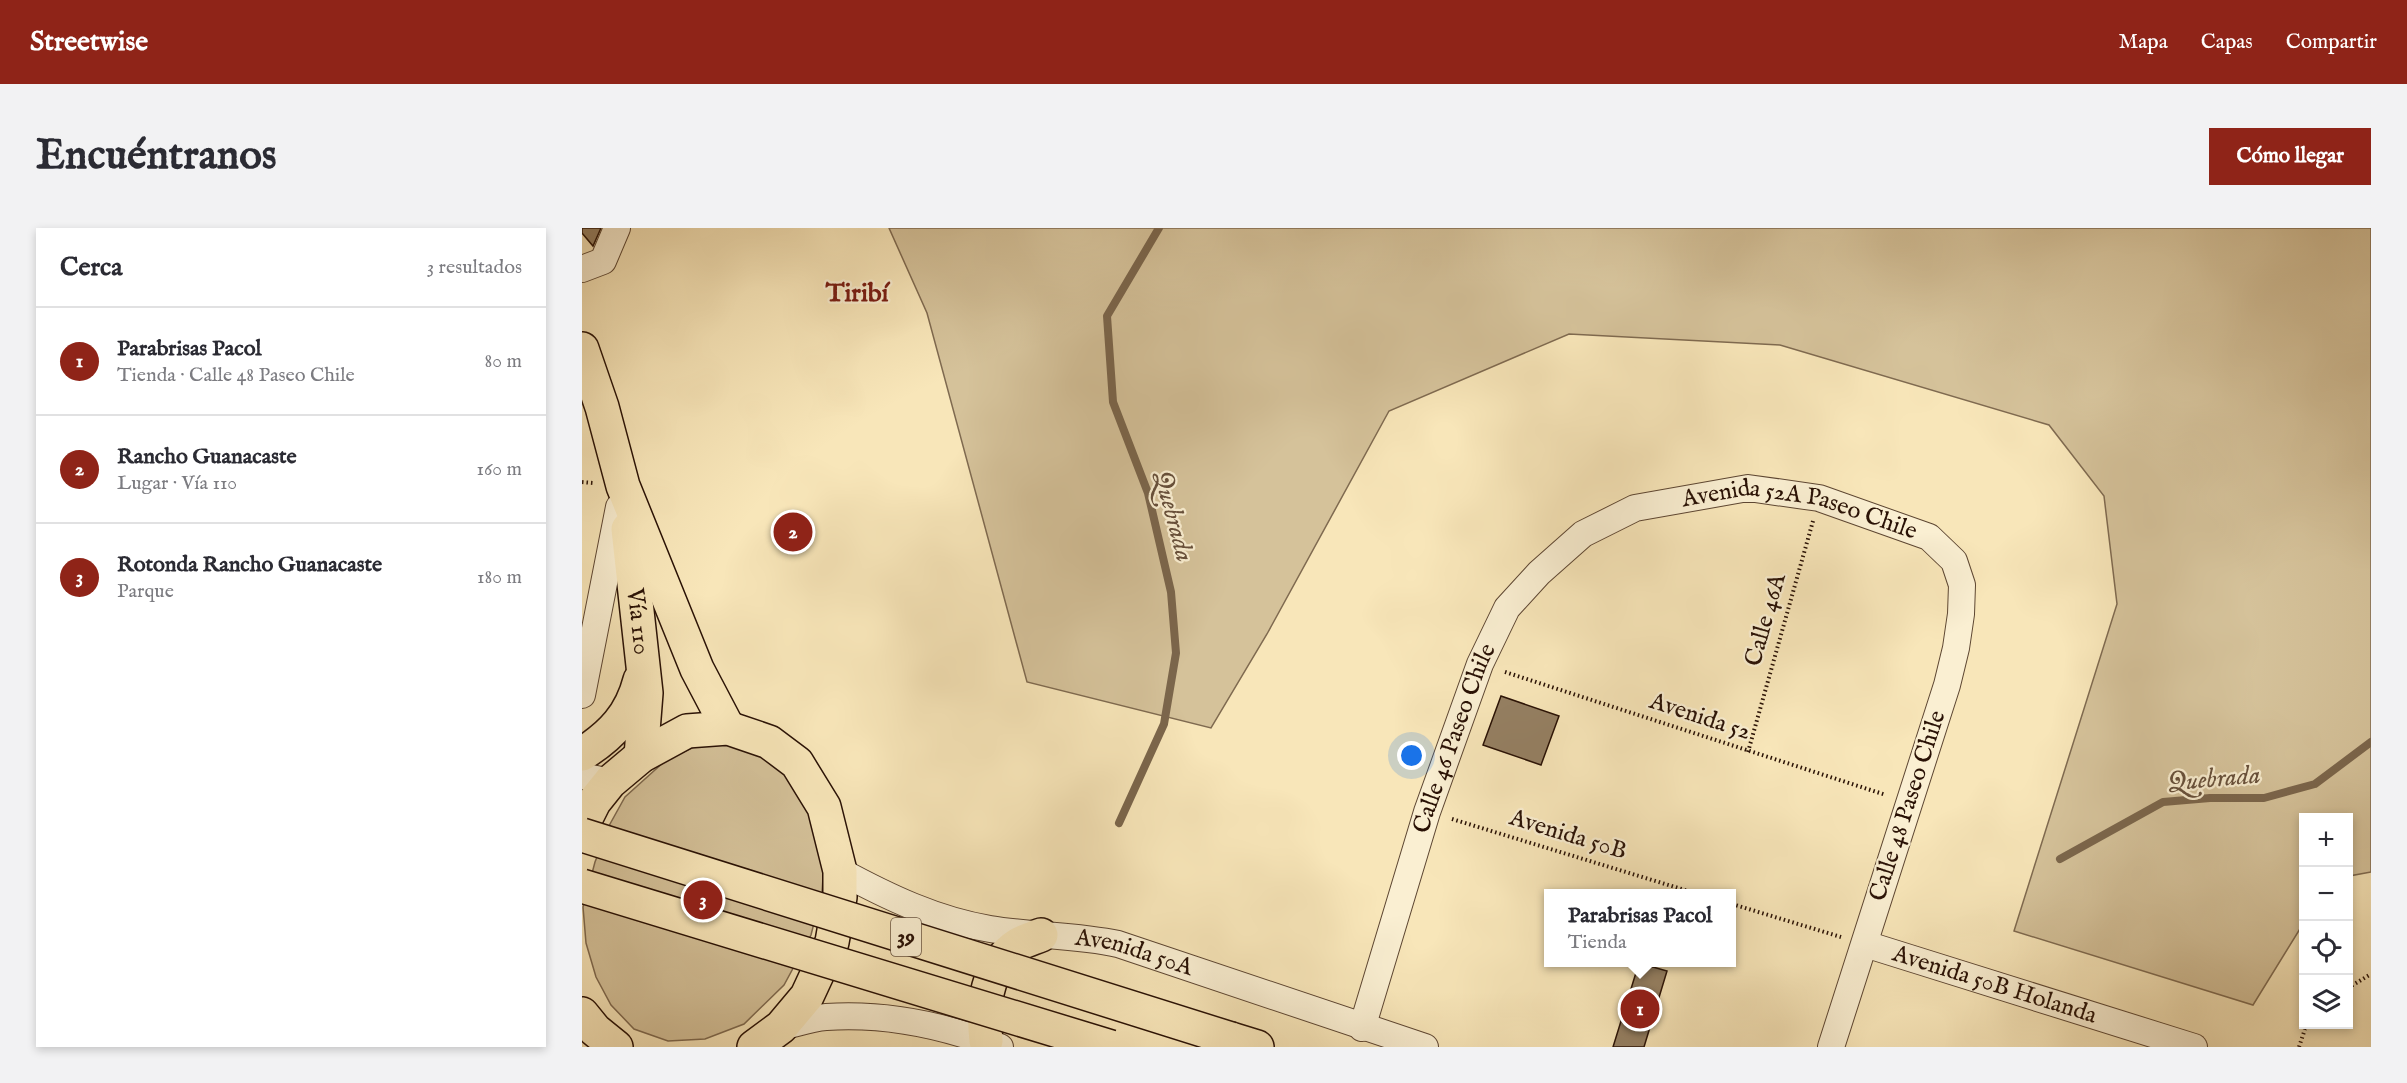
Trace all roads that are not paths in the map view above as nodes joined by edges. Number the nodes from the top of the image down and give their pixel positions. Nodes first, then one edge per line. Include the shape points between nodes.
1 (617, 228) edge
2 (582, 269) edge
3 (582, 349) edge
4 (623, 486) junction
5 (1635, 508) joint
6 (1954, 561) joint
7 (642, 648) junction
8 (582, 695) edge
9 (728, 728) junction
10 (582, 754) edge
11 (641, 756) junction
12 (596, 779) edge
13 (582, 826) edge
14 (582, 835) edge
15 (840, 871) junction
16 (582, 886) edge
17 (1041, 935) junction
18 (1865, 944) junction
19 (583, 1021) edge
20 (781, 1027) junction
21 (1362, 1028) junction
22 (1244, 1043) edge
23 (994, 1044) edge
24 (616, 1047) edge
25 (754, 1047) edge
26 (1111, 1047) edge
27 (1425, 1047) edge
28 (1831, 1047) edge
29 (2194, 1047) edge

1 - 2 street via 603,261
3 - 4 main road, Vía 110
4 - 7 main road, Vía 110
4 - 8 street
4 - 9 main road, Vía 110 via 697,669
5 - 6 street, Avenida 52A Paseo Chile via 1748,488 1819,498 1929,537
5 - 21 street, Calle 46 Paseo Chile via 1583,534 1507,608 1480,664 1427,812
6 - 18 street, Calle 48 Paseo Chile via 1962,585 1956,648
7 - 10 main road via 640,682 628,713 606,739
7 - 11 main road, Vía 110 via 646,693
9 - 11 main road via 687,731
9 - 15 main road via 769,742 797,763 824,807
11 - 12 main road
12 - 13 main road via 594,802
14 - 22 main road, 39, bridge
15 - 17 street, Avenida 50A via 887,896 937,915 988,928
15 - 20 main road via 832,942 807,996
16 - 26 main road, 39, bridge
17 - 21 street, Avenida 50A via 1085,937 1118,944
17 - 23 main road via 1019,945 991,975 984,1020
18 - 28 street, Calle 48 Paseo Chile
18 - 29 street, Avenida 50B Holanda
19 - 24 main road
20 - 23 street via 824,1017 870,1017 920,1023
20 - 25 main road
21 - 27 street, Avenida 50A

